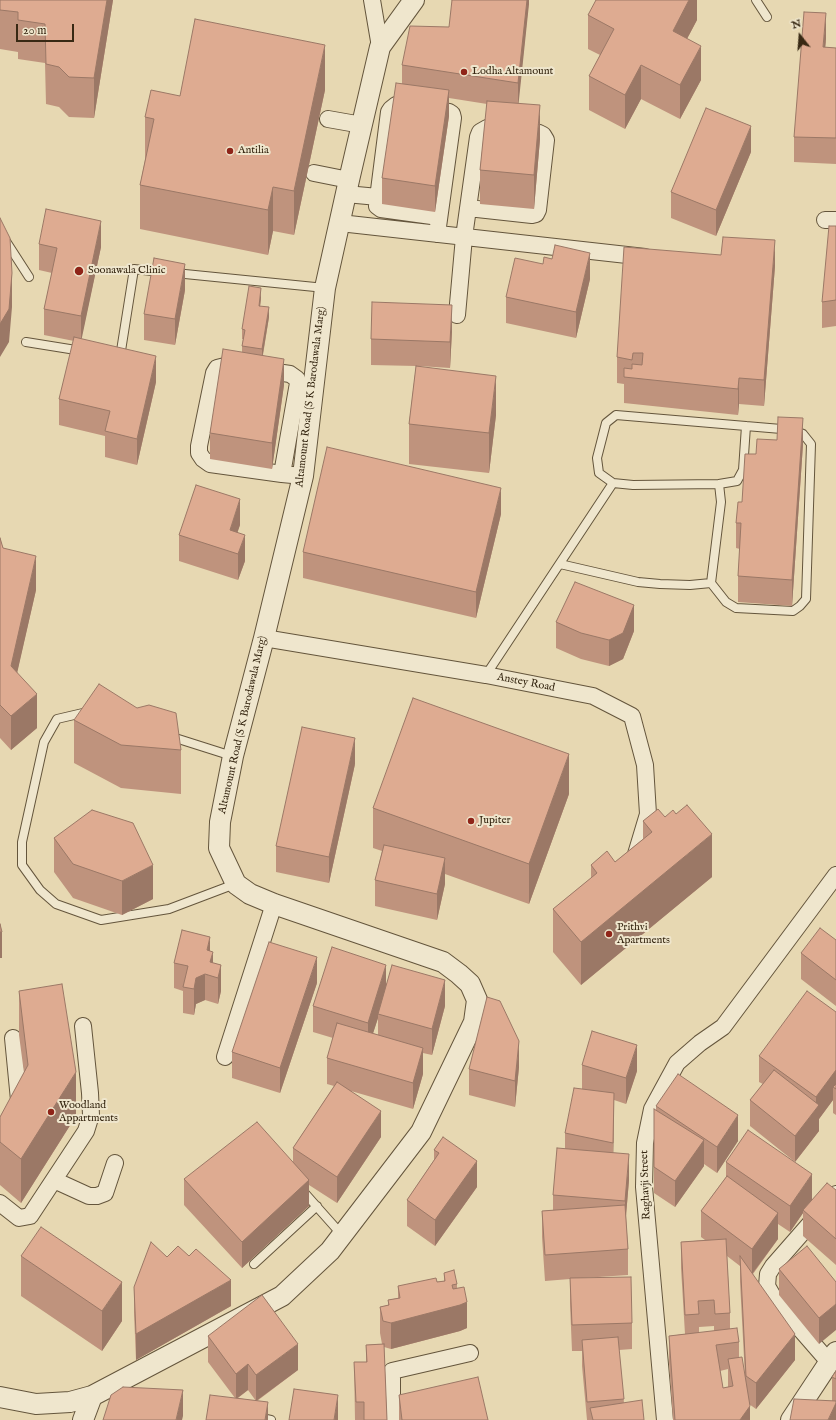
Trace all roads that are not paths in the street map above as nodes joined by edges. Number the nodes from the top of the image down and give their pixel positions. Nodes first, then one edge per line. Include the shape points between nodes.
1 (372, 0) edge
2 (414, 0) edge
3 (756, 0) edge
4 (767, 17) dead end
5 (380, 47) junction
6 (388, 116) junction
7 (328, 119) dead end
8 (363, 119) junction
9 (314, 173) dead end
10 (347, 187) junction
11 (378, 197) junction
12 (468, 208) junction
13 (439, 217) junction
14 (340, 223) junction
15 (0, 232) edge
16 (437, 234) junction
17 (464, 237) junction
18 (663, 259) edge
19 (28, 277) dead end
20 (325, 288) junction
21 (457, 315) dead end
22 (26, 342) dead end
23 (89, 352) edge
24 (112, 356) edge
25 (304, 396) junction
26 (746, 426) junction
27 (282, 474) junction
28 (303, 476) junction
29 (613, 483) junction
30 (719, 484) junction
31 (560, 564) junction
32 (711, 583) junction
33 (264, 638) junction
34 (486, 675) junction
35 (96, 714) edge
36 (161, 733) edge
37 (233, 756) junction
38 (632, 865) edge
39 (836, 875) edge
40 (236, 884) junction
41 (274, 904) junction
42 (83, 1026) dead end
43 (13, 1038) dead end
44 (225, 1057) dead end
45 (0, 1145) edge
46 (115, 1163) dead end
47 (54, 1180) junction
48 (296, 1182) edge
49 (836, 1194) edge
50 (0, 1203) edge
51 (317, 1206) junction
52 (342, 1235) junction
53 (254, 1264) dead end
54 (470, 1353) dead end
55 (833, 1358) edge
56 (92, 1396) junction
57 (0, 1397) edge
58 (248, 1415) edge
59 (83, 1420) edge
60 (271, 1420) edge
61 (392, 1420) edge
62 (665, 1420) edge
63 (791, 1420) edge

1 - 5 street
2 - 5 street, Altamount Road (S K Barodawala Marg)
3 - 4 lane
5 - 8 street, Altamount Road (S K Barodawala Marg)
6 - 8 street
6 - 11 street
6 - 13 street via 390,109 399,105 452,114
7 - 8 street
8 - 10 street, Altamount Road (S K Barodawala Marg)
9 - 10 street
10 - 11 street
10 - 14 street, Altamount Road (S K Barodawala Marg)
11 - 13 street via 377,206 381,209
12 - 12 street via 480,132 487,128 543,134 546,140 536,214
12 - 17 street
13 - 16 street
14 - 16 street
14 - 20 street, Altamount Road (S K Barodawala Marg)
15 - 19 lane
16 - 17 street
17 - 18 street
17 - 21 street
20 - 24 lane via 134,269 120,357
20 - 25 street, Altamount Road (S K Barodawala Marg)
22 - 23 lane
25 - 27 street
25 - 27 street via 297,379 290,374 229,365 217,368 214,373 199,446 199,453 203,459 210,464
25 - 28 street, Altamount Road (S K Barodawala Marg)
26 - 29 lane via 616,415 606,423 597,458 599,473
26 - 30 lane via 743,470 737,481
26 - 32 lane via 793,430 803,434 811,444 806,599 793,611 736,608 726,602
27 - 28 street
28 - 33 street, Altamount Road (S K Barodawala Marg)
29 - 30 lane
29 - 31 lane
30 - 32 lane via 721,502
31 - 32 lane via 638,582 690,585
31 - 34 lane
33 - 34 street, Anstey Road
33 - 37 street, Altamount Road (S K Barodawala Marg)
34 - 38 street, Anstey Road via 593,696 632,716 645,765 648,814
35 - 40 lane via 89,712 57,719 44,742 22,842 22,865 40,890 56,904 101,920 170,909
36 - 37 lane
37 - 40 street, Altamount Road (S K Barodawala Marg) via 220,822 219,848
39 - 62 street, Raghavji Street via 724,1027 677,1063 652,1109 645,1144 644,1187
40 - 41 street via 250,894
41 - 44 street
41 - 52 street via 443,962 470,984 477,1000 474,1022 421,1132
42 - 47 street via 90,1115 86,1132
43 - 45 street via 19,1100
46 - 47 street via 105,1193 97,1196 89,1196
47 - 50 street via 30,1216 19,1218
48 - 51 lane
49 - 55 street via 772,1266 767,1286 775,1300
51 - 52 lane
51 - 53 lane
52 - 56 street via 330,1251 282,1296
54 - 61 street via 392,1372
55 - 63 street
56 - 57 street via 70,1402 36,1404
56 - 59 street
58 - 60 lane

